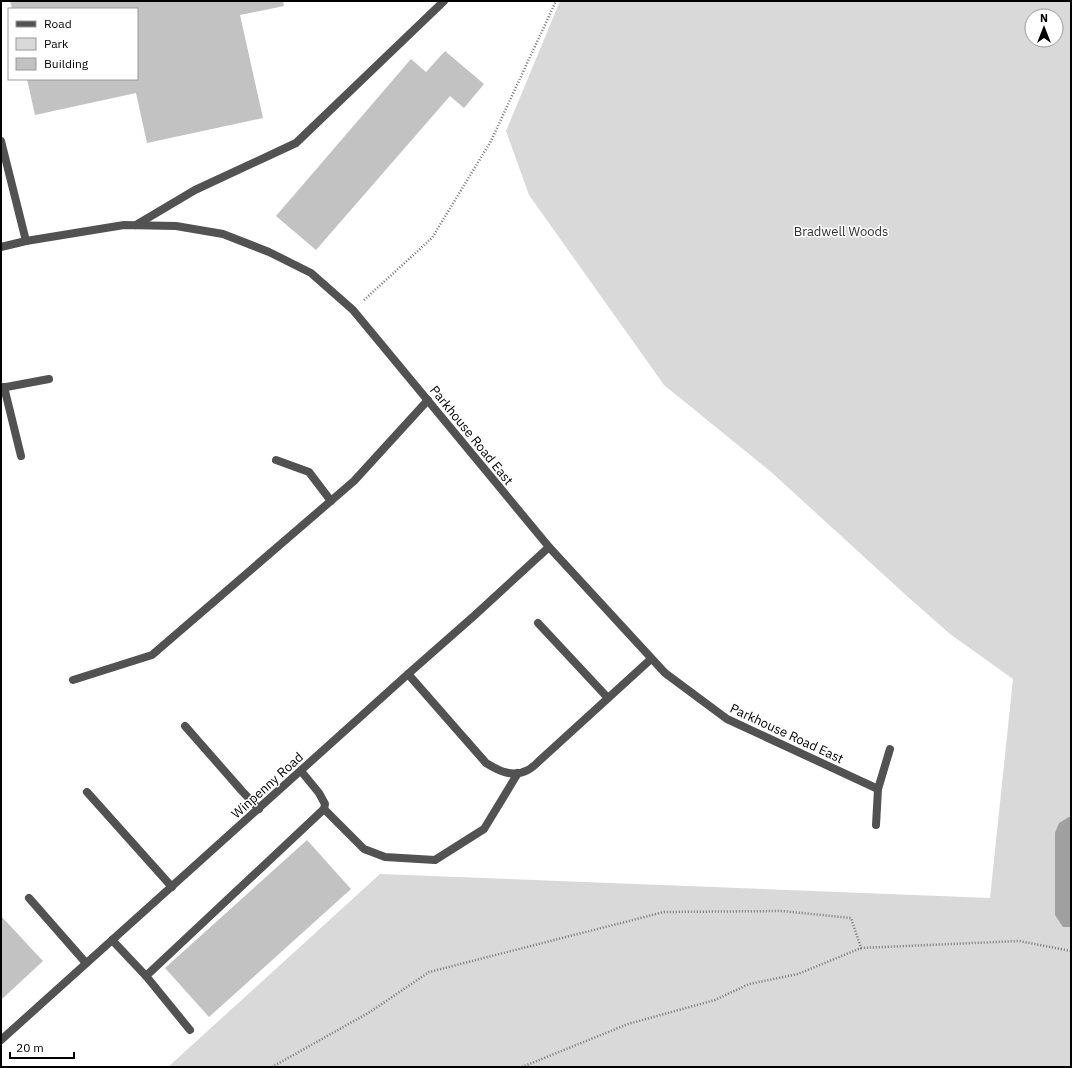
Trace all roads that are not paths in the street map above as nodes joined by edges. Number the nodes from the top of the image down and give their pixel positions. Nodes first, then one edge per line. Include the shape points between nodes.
1 (444, 1) edge
2 (1, 141) edge
3 (136, 225) junction
4 (26, 241) junction
5 (1, 247) edge
6 (49, 378) dead end
7 (3, 388) edge
8 (428, 400) junction
9 (21, 456) dead end
10 (276, 460) dead end
11 (331, 501) junction
12 (549, 547) junction
13 (538, 623) dead end
14 (650, 658) junction
15 (408, 674) junction
16 (73, 680) dead end
17 (608, 698) junction
18 (185, 726) dead end
19 (890, 748) dead end
20 (301, 771) junction
21 (518, 773) junction
22 (878, 789) junction
23 (87, 792) dead end
24 (259, 809) junction
25 (324, 809) junction
26 (876, 825) dead end
27 (172, 887) junction
28 (29, 898) dead end
29 (112, 940) junction
30 (86, 963) junction
31 (146, 976) junction
32 (190, 1030) dead end
33 (1, 1040) edge

1 - 3 street via 296,143 195,190
2 - 4 street
3 - 4 street, Parkhouse Road East
3 - 8 street, Parkhouse Road East via 176,226 224,234 311,272 353,310
4 - 5 street, Parkhouse Road East
6 - 7 street
7 - 9 street
8 - 11 street via 354,481
8 - 12 street, Parkhouse Road East
10 - 11 street via 309,472
11 - 16 street via 152,655
12 - 14 street, Parkhouse Road East
12 - 15 street, Winpenny Road
13 - 17 street
14 - 17 street
14 - 22 street, Parkhouse Road East via 665,673 727,719
15 - 20 street, Winpenny Road
15 - 21 street via 486,763 497,770
17 - 21 street via 538,762 528,770
18 - 24 street
19 - 22 street
20 - 24 street, Winpenny Road
20 - 25 street via 319,793 325,804
21 - 25 street via 484,829 436,860 385,857 364,849
22 - 26 street
23 - 27 street
24 - 27 street, Winpenny Road
25 - 31 street
27 - 29 street, Winpenny Road
28 - 30 street
29 - 30 street, Winpenny Road
29 - 31 street
30 - 33 street, Winpenny Road
31 - 32 street

